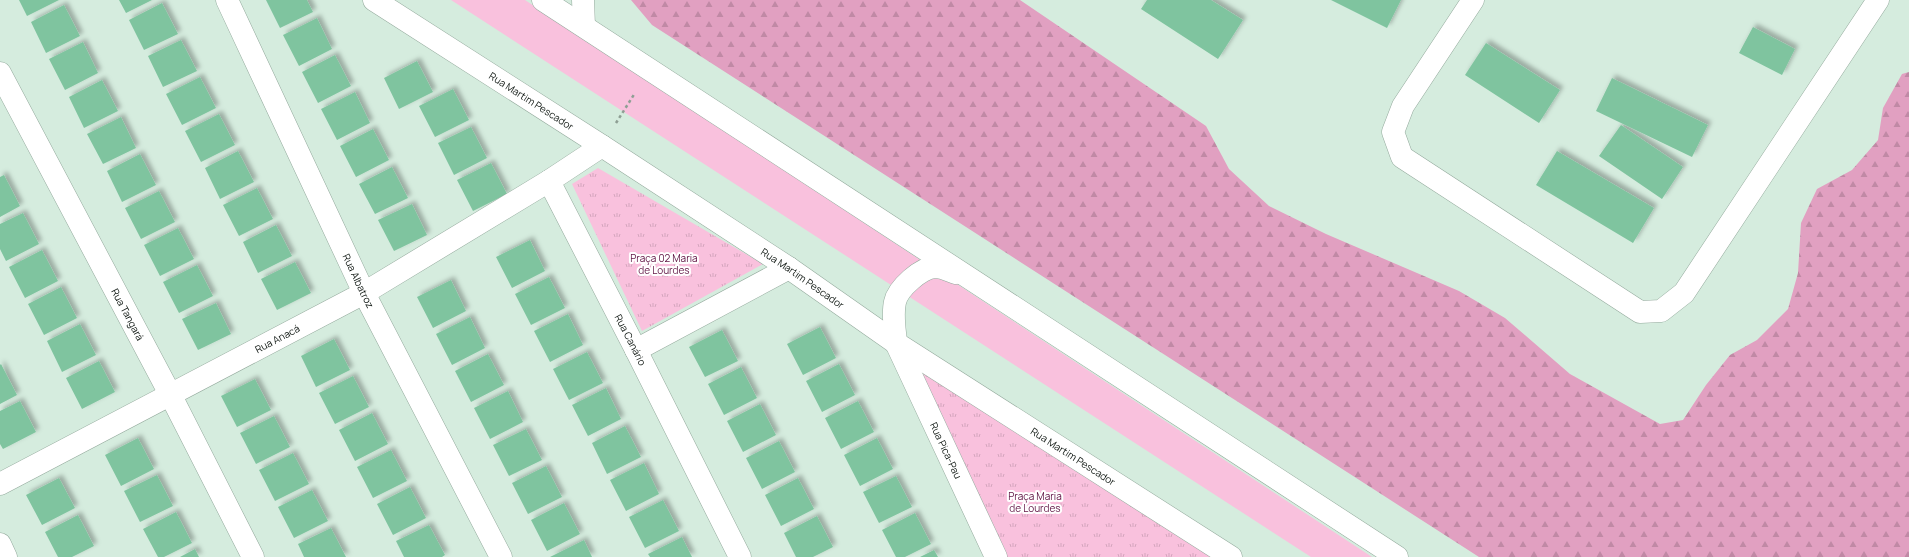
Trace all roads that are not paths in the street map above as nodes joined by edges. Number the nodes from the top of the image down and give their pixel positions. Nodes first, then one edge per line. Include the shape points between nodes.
1 (227, 0) edge
2 (374, 0) edge
3 (543, 0) edge
4 (584, 0) edge
5 (1473, 0) edge
6 (1878, 0) edge
7 (584, 26) junction
8 (0, 73) edge
9 (602, 146) junction
10 (549, 181) junction
11 (789, 268) junction
12 (968, 277) junction
13 (364, 293) junction
14 (896, 343) junction
15 (636, 350) junction
16 (170, 394) junction
17 (0, 484) edge
18 (0, 544) edge
19 (6, 557) edge
20 (253, 557) edge
21 (501, 557) edge
22 (740, 557) edge
23 (996, 557) edge
24 (1231, 557) edge
25 (1397, 557) edge

1 - 13 street, Rua Albatroz
2 - 9 street, Rua Martim Pescador
3 - 7 street
4 - 7 street
5 - 6 street via 1403,106 1393,132 1402,157 1640,312 1661,311 1684,293
7 - 12 street
8 - 16 street, Rua Tangará
9 - 10 street
9 - 11 street, Rua Martim Pescador
10 - 13 street, Rua Anacá
10 - 15 street, Rua Canário
11 - 14 street, Rua Martim Pescador
11 - 15 street
12 - 14 street via 936,267 922,270 912,279 895,301
12 - 25 street
13 - 16 street, Rua Anacá
13 - 21 street, Rua Albatroz
14 - 23 street, Rua Pica-Pau
14 - 24 street, Rua Martim Pescador
15 - 22 street, Rua Canário
16 - 17 street, Rua Anacá
16 - 20 street, Rua Tangará
18 - 19 street

